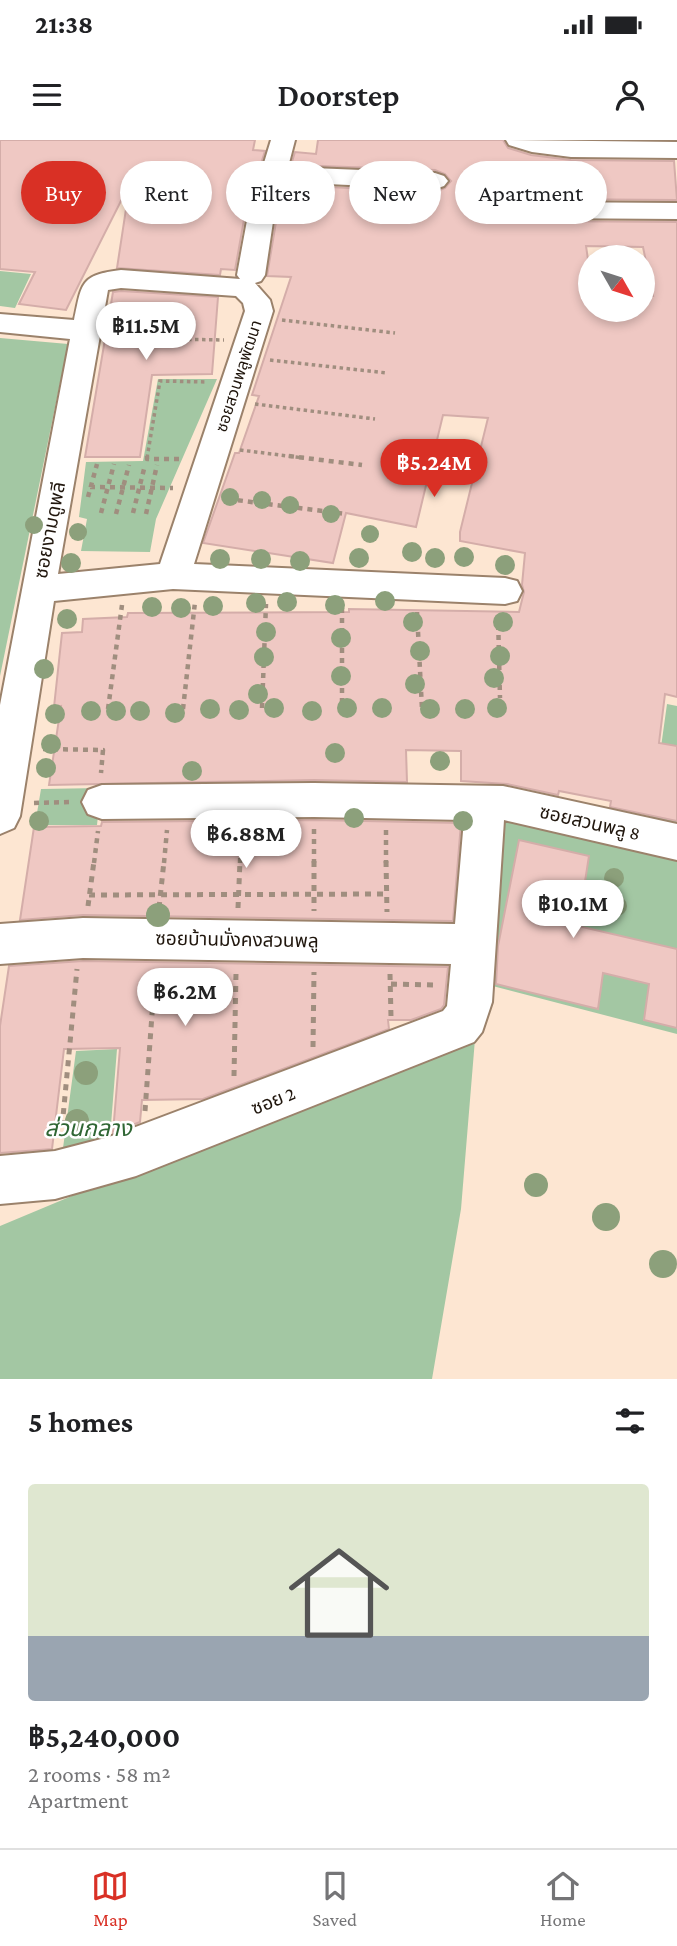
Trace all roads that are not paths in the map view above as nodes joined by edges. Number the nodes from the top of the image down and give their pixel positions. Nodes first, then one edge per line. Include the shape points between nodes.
1 (283, 140) edge
2 (518, 140) edge
3 (677, 150) edge
4 (277, 161) edge
5 (607, 210) edge
6 (677, 211) edge
7 (260, 224) edge
8 (251, 275) dead end
9 (0, 323) edge
10 (97, 334) junction
11 (186, 576) junction
12 (38, 589) junction
13 (501, 590) road end
14 (101, 790) road end
15 (494, 802) junction
16 (13, 810) edge
17 (677, 842) edge
18 (0, 944) edge
19 (472, 965) junction
20 (0, 1180) edge

1 - 4 street
2 - 3 street via 556,147
5 - 6 street
7 - 8 street
9 - 10 street
10 - 11 street, ซอยสวนพลูพัฒนา via 95,286 104,281 244,288 256,300 259,312 200,493
10 - 12 street, ซอยงามดูพลี
11 - 12 street
11 - 13 street
12 - 16 street, ซอยงามดูพลี
14 - 15 street via 170,801
15 - 17 street, ซอยสวนพลู 8
15 - 19 street
18 - 19 street, ซอยบ้านมั่งคงสวนพลู via 83,938 388,942
19 - 20 street, ซอย 2 via 466,1017 458,1027 143,1150 57,1175

